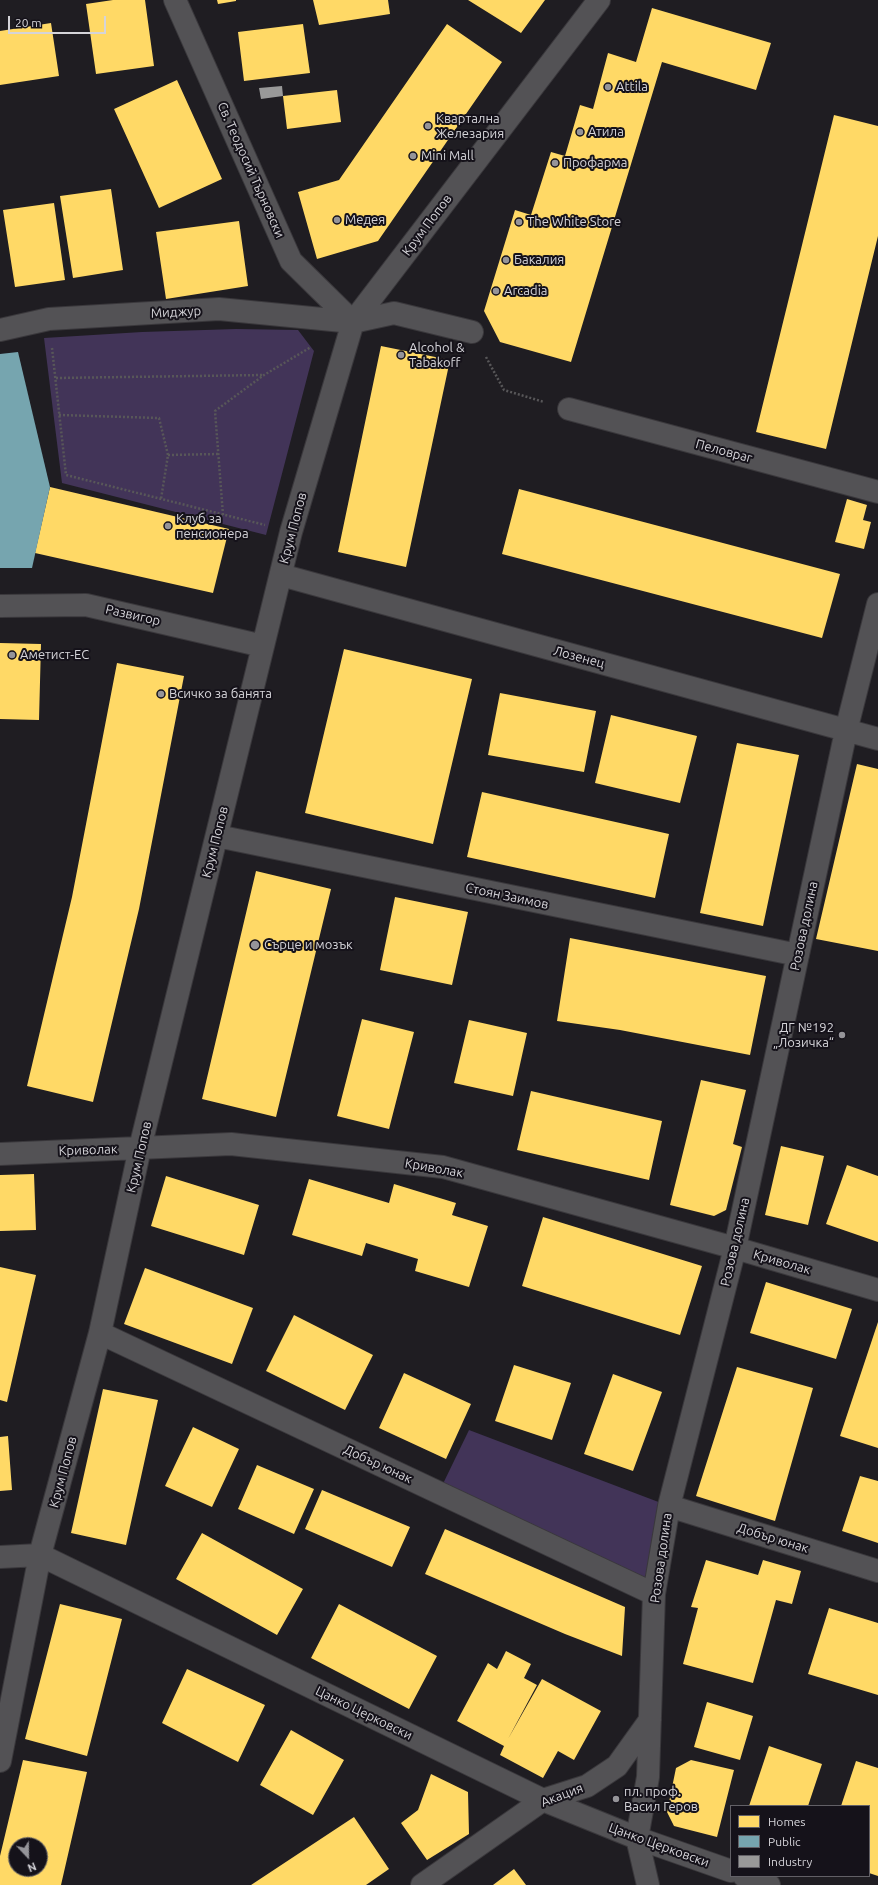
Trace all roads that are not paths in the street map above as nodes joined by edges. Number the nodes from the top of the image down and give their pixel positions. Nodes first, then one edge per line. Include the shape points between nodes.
1 (175, 0) edge
2 (599, 0) edge
3 (353, 322) junction
4 (0, 330) edge
5 (472, 332) road end
6 (569, 409) road end
7 (878, 492) edge
8 (281, 575) junction
9 (878, 604) edge
10 (0, 606) edge
11 (263, 646) junction
12 (846, 731) junction
13 (878, 739) edge
14 (217, 836) junction
15 (798, 955) junction
16 (140, 1148) junction
17 (0, 1154) edge
18 (734, 1248) junction
19 (878, 1290) edge
20 (100, 1334) junction
21 (669, 1506) junction
22 (40, 1555) junction
23 (0, 1557) edge
24 (878, 1571) edge
25 (654, 1594) junction
26 (650, 1720) junction
27 (0, 1761) edge
28 (543, 1800) junction
29 (637, 1838) junction
30 (730, 1872) edge
31 (747, 1877) edge
32 (422, 1885) edge
33 (648, 1885) edge
34 (769, 1885) edge

1 - 3 street, Св. Теодосий Търновски via 291,261
2 - 3 street, Крум Попов
3 - 4 street, Миджур via 219,310 49,320
3 - 5 street, Миджур via 394,313
3 - 8 street, Крум Попов via 291,532
6 - 7 street, Пеловраг
8 - 11 street, Крум Попов
8 - 12 street, Лозенец
9 - 12 street, Розова долина
10 - 11 street, Развигор via 86,605
11 - 14 street, Крум Попов
12 - 13 street, Лозенец
12 - 15 street, Розова долина
14 - 15 street, Стоян Заимов
14 - 16 street, Крум Попов
15 - 18 street, Розова долина
16 - 17 street, Криволак
16 - 18 street, Криволак via 231,1144 443,1167
16 - 20 street, Крум Попов
18 - 19 street, Криволак
18 - 21 street, Розова долина
20 - 22 street, Крум Попов
20 - 25 street, Добър юнак
21 - 24 street, Добър юнак
21 - 25 street, Розова долина
22 - 23 street, Цанко Церковски
22 - 27 street, Крум Попов
22 - 28 street, Цанко Церковски
25 - 26 street, Розова долина
26 - 28 street, Акация via 616,1766 588,1786
26 - 29 street, Розова долина via 648,1777
28 - 29 street, Цанко Церковски
28 - 32 street, Акация
29 - 30 street, Цанко Церковски
29 - 33 street, Розова долина
31 - 34 street

